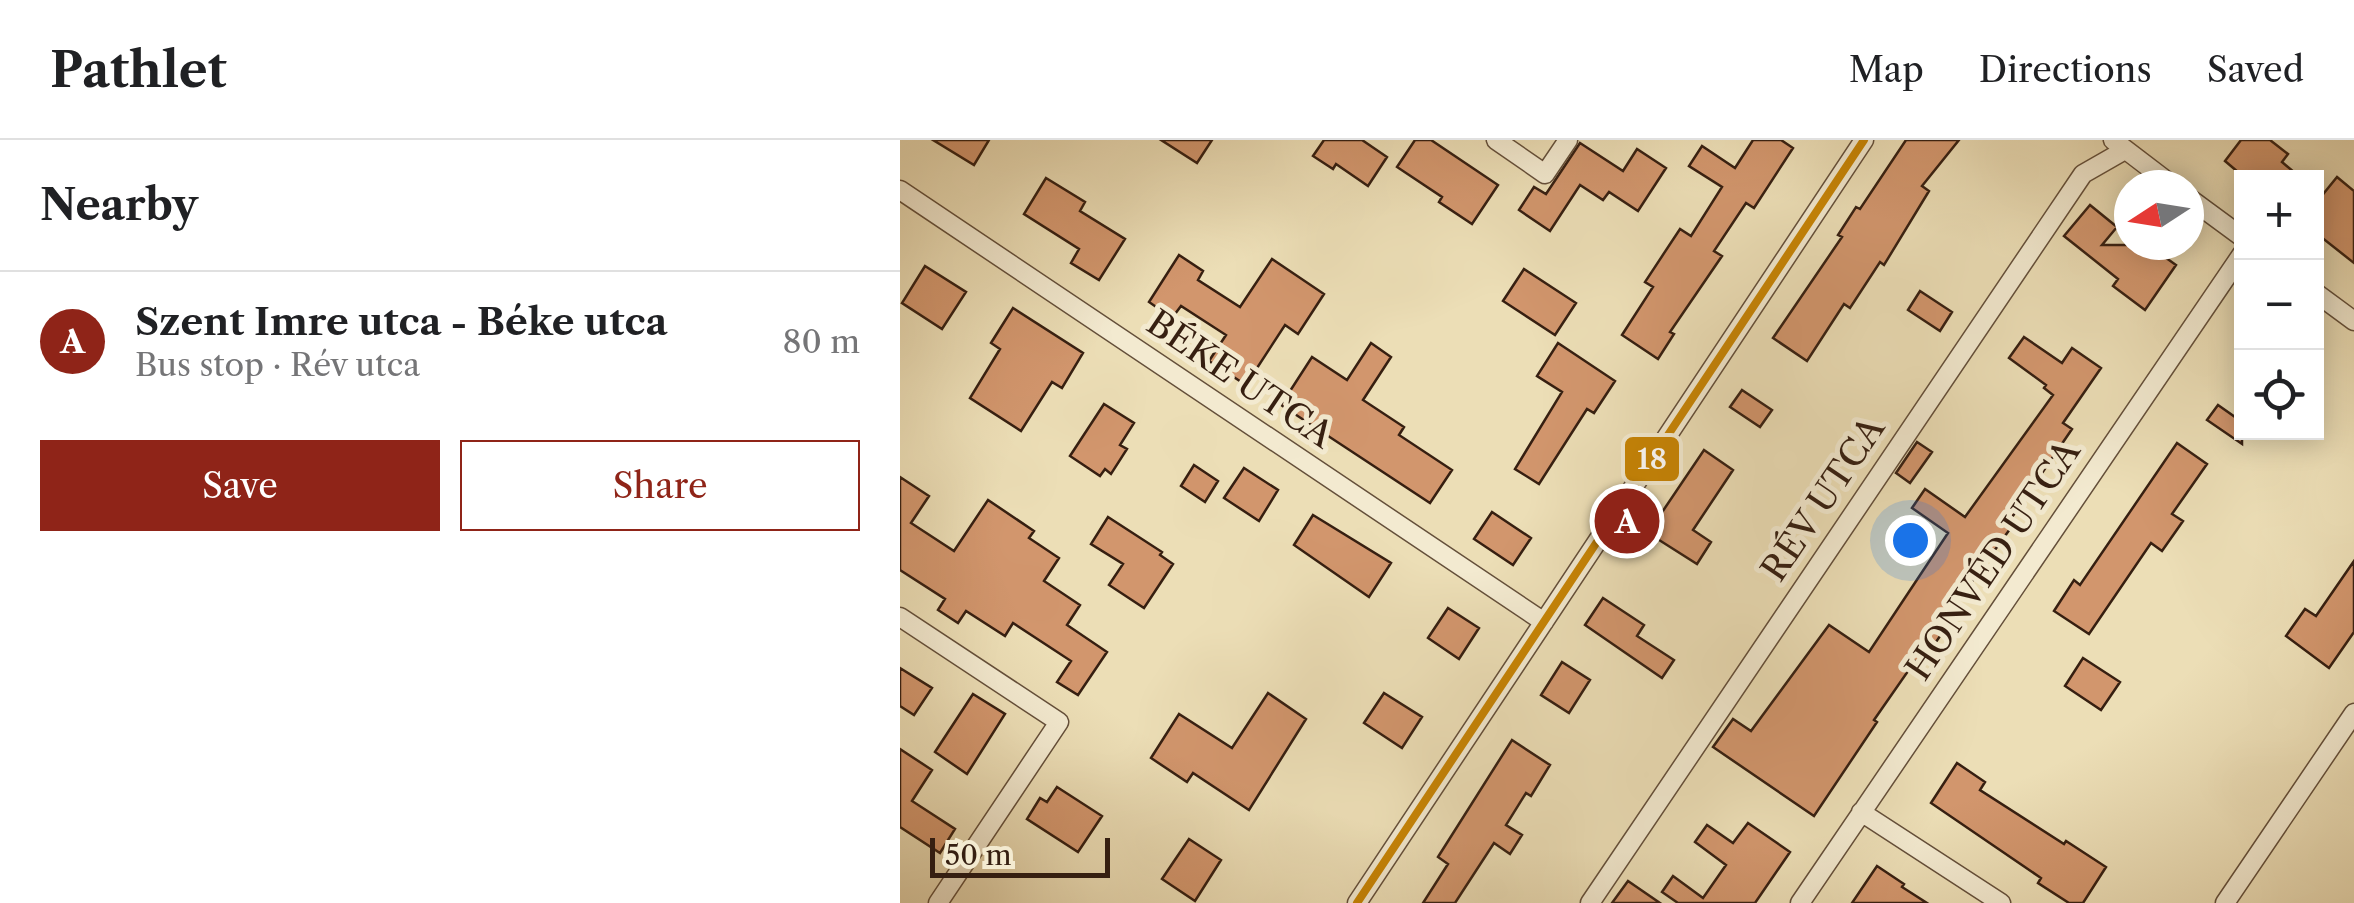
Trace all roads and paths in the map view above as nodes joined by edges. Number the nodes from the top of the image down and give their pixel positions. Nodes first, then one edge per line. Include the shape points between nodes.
1 (1496, 140) edge
2 (1568, 140) edge
3 (1864, 140) edge
4 (2119, 145) edge
5 (2152, 170) edge
6 (900, 190) edge
7 (2204, 209) edge
8 (2234, 231) edge
9 (2238, 260) edge
10 (2324, 299) edge
11 (2354, 322) edge
12 (900, 617) edge
13 (1544, 622) junction
14 (2354, 712) edge
15 (1861, 812) junction
16 (938, 903) edge
17 (1357, 903) edge
18 (1590, 903) edge
19 (1800, 903) edge
20 (2001, 903) edge
21 (2225, 903) edge

1 - 2 street via 1545,174
3 - 13 street
4 - 5 street
4 - 18 street, RÉV UTCA via 2083,174
6 - 13 street, BÉKE UTCA
7 - 8 street
9 - 15 street, HONVÉD UTCA
10 - 11 street
12 - 16 street via 1059,722
13 - 17 street
14 - 21 street
15 - 19 street, HONVÉD UTCA
15 - 20 street

